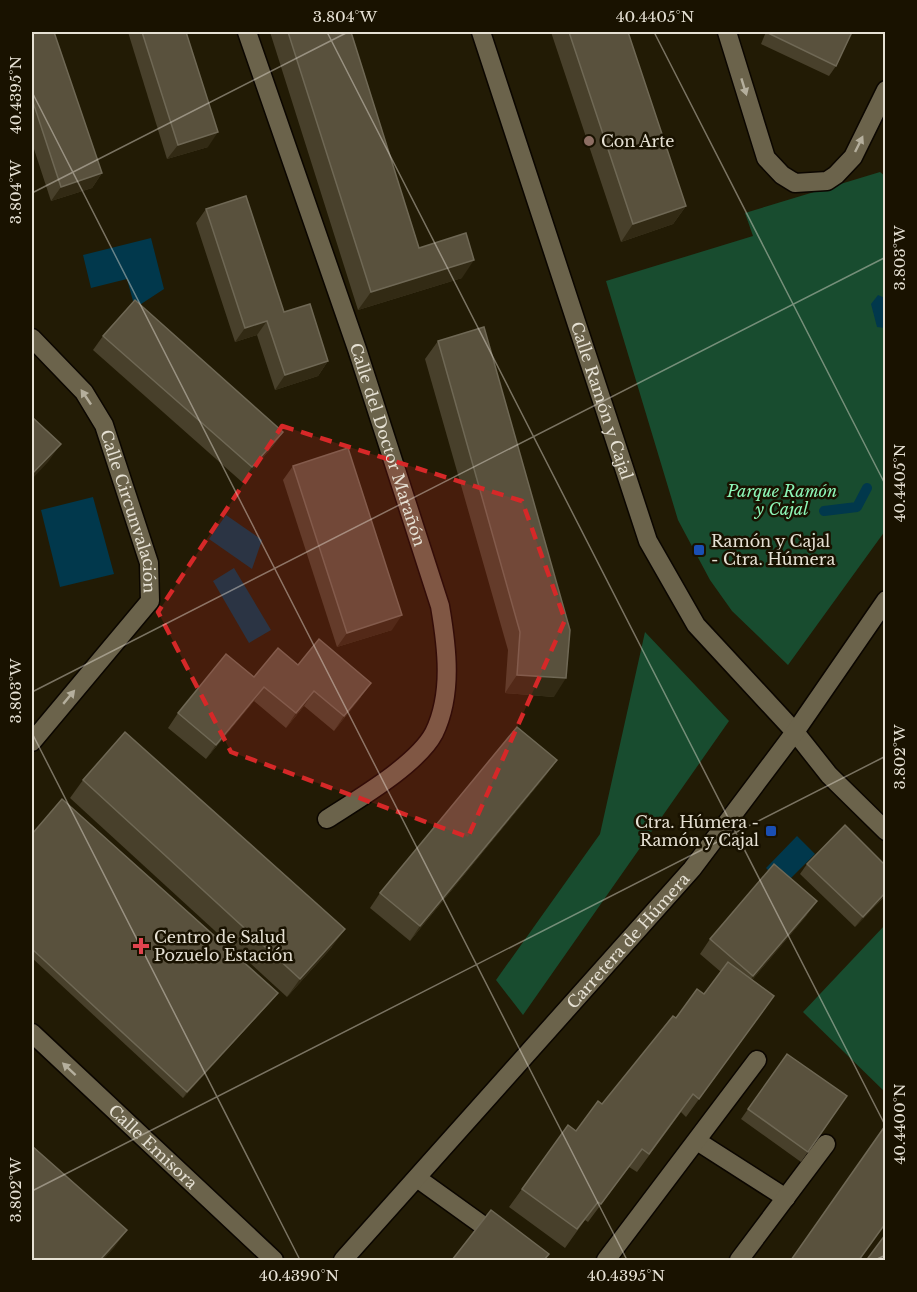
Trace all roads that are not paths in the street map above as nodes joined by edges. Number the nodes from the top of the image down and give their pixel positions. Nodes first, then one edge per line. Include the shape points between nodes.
1 (247, 32) edge
2 (481, 32) edge
3 (727, 32) edge
4 (885, 90) edge
5 (32, 338) edge
6 (885, 600) edge
7 (795, 732) junction
8 (32, 742) edge
9 (327, 819) dead end
10 (885, 831) edge
11 (32, 1033) edge
12 (757, 1060) dead end
13 (696, 1141) junction
14 (826, 1144) edge
15 (417, 1178) junction
16 (786, 1198) junction
17 (274, 1260) edge
18 (343, 1260) edge
19 (531, 1260) edge
20 (606, 1260) edge
21 (739, 1260) edge

1 - 9 street, Calle del Doctor Marañón via 357,349 440,606 447,648 444,698 434,734 400,771
2 - 7 street, Calle Ramón y Cajal via 648,541 696,625
3 -> 4 street via 766,158 795,183 828,181 836,175 853,157
8 -> 5 street, Calle Circunvalación via 150,601 149,563 104,425 84,392
6 - 7 street, Carretera de Húmera
7 - 10 street, Calle Ramón y Cajal via 829,775
7 - 15 street, Carretera de Húmera via 692,868
17 -> 11 street, Calle Emisora
12 - 13 street
13 - 16 street
13 - 20 street
14 - 16 street
15 - 18 street, Carretera de Húmera
15 - 19 street
16 - 21 street

